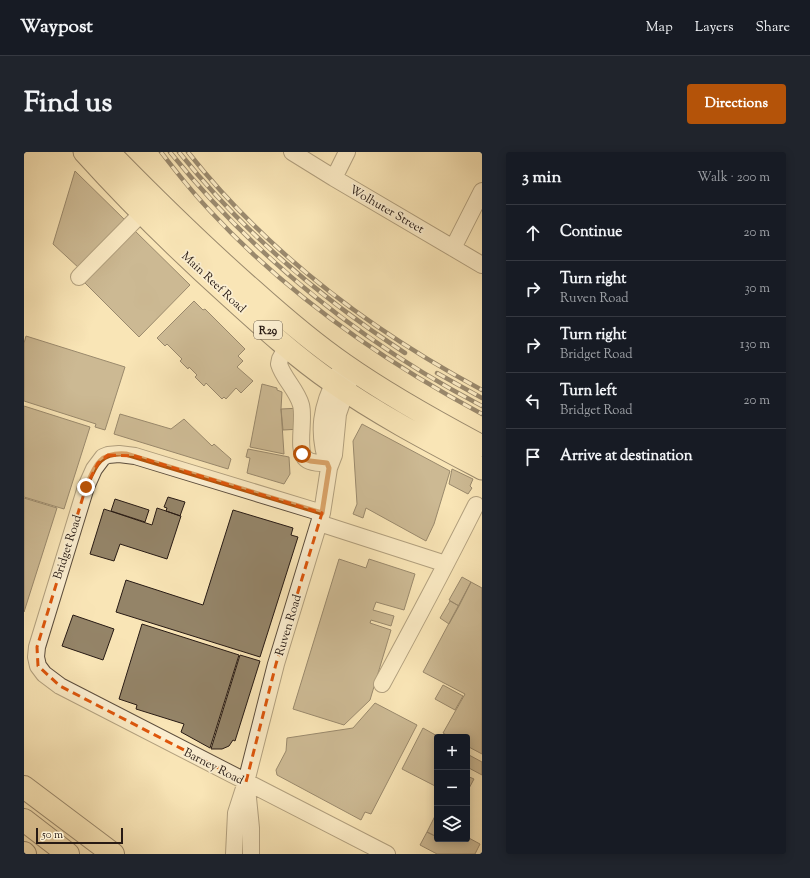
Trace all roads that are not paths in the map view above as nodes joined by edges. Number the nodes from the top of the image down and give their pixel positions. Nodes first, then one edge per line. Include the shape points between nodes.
1 (84, 152) edge
2 (109, 152) edge
3 (292, 152) edge
4 (347, 152) edge
5 (334, 178) junction
6 (482, 191) edge
7 (142, 213) junction
8 (453, 248) junction
9 (482, 265) edge
10 (79, 277) dead end
11 (287, 346) junction
12 (349, 368) junction
13 (339, 387) junction
14 (296, 394) junction
15 (325, 405) junction
16 (482, 446) edge
17 (329, 465) junction
18 (482, 468) edge
19 (476, 505) dead end
20 (320, 518) junction
21 (446, 564) junction
22 (44, 674) joint
23 (382, 684) dead end
24 (246, 782) junction
25 (24, 787) edge
26 (24, 820) edge
27 (68, 854) edge
28 (113, 854) edge
29 (234, 854) edge
30 (251, 854) edge
31 (387, 854) edge

1 - 7 main road, Main Reef Road / R29
2 - 12 main road, Main Reef Road / R29 via 213,256 285,318
3 - 5 street, Wolhuter Street
4 - 5 street
5 - 8 street, Wolhuter Street
6 - 8 street
7 - 10 street
7 - 11 main road, Main Reef Road / R29 via 195,265
8 - 9 street, Wolhuter Street
11 - 13 main road, Main Reef Road / R29
11 - 14 street via 279,364
12 - 13 street, Ruven Road
12 - 16 main road, Main Reef Road / R29 via 441,425
13 - 15 street, Ruven Road via 327,397
13 - 17 street, Ruven Road via 334,455
13 - 18 main road, Main Reef Road / R29
14 - 15 street
14 - 17 street via 302,410 302,454 307,460
15 - 17 street, Ruven Road via 321,431
17 - 20 street, Ruven Road
19 - 21 street
20 - 21 street, Bridget Road
20 - 22 street, Bridget Road via 135,456 108,455 94,469 86,487 37,647 38,666
20 - 24 street, Ruven Road via 276,664
21 - 23 street
22 - 24 street, Barney Road via 60,686
24 - 29 street, Ruven Road via 236,813
24 - 30 street, Ruven Road
24 - 31 street, Barney Road
25 - 28 highway
26 - 27 highway

